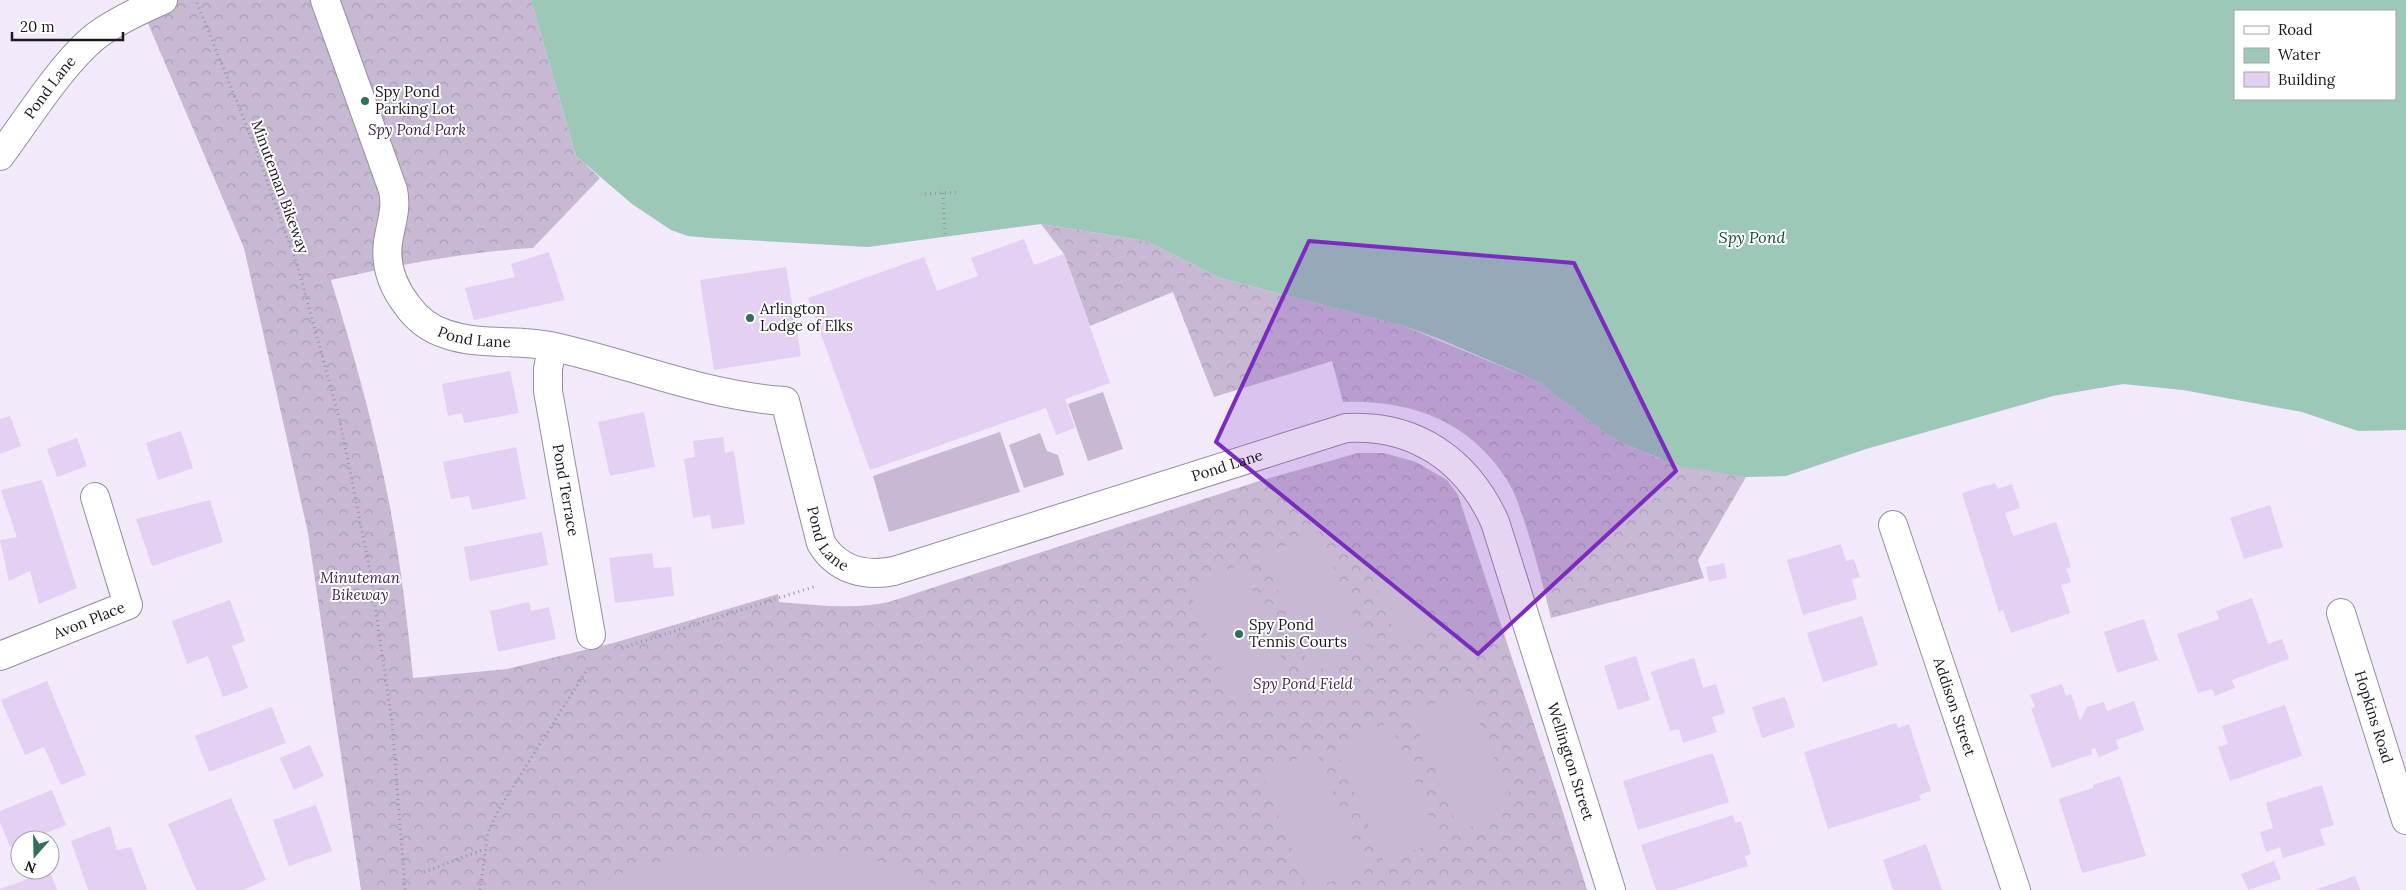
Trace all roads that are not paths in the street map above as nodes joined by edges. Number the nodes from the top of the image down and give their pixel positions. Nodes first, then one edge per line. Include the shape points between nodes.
1 (163, 0) edge
2 (325, 0) edge
3 (0, 156) edge
4 (552, 346) junction
5 (95, 497) dead end
6 (1893, 525) dead end
7 (2341, 613) dead end
8 (1530, 634) joint
9 (593, 646) road end
10 (0, 656) edge
11 (2406, 820) edge
12 (1611, 890) edge
13 (2016, 890) edge

1 - 3 street, Pond Lane via 110,27 86,44
2 - 4 street, Pond Lane via 393,190 394,217 387,255 393,281 408,306 429,326 457,338
4 - 8 street, Pond Lane via 718,392 785,401 817,533 826,552 852,570 872,574 894,571 1332,431 1374,428 1402,434 1433,448 1464,472 1477,488 1495,522
4 - 9 street, Pond Terrace via 548,391
5 - 10 street, Avon Place via 128,605
6 - 13 street, Addison Street
7 - 11 street, Hopkins Road
8 - 12 street, Wellington Street

